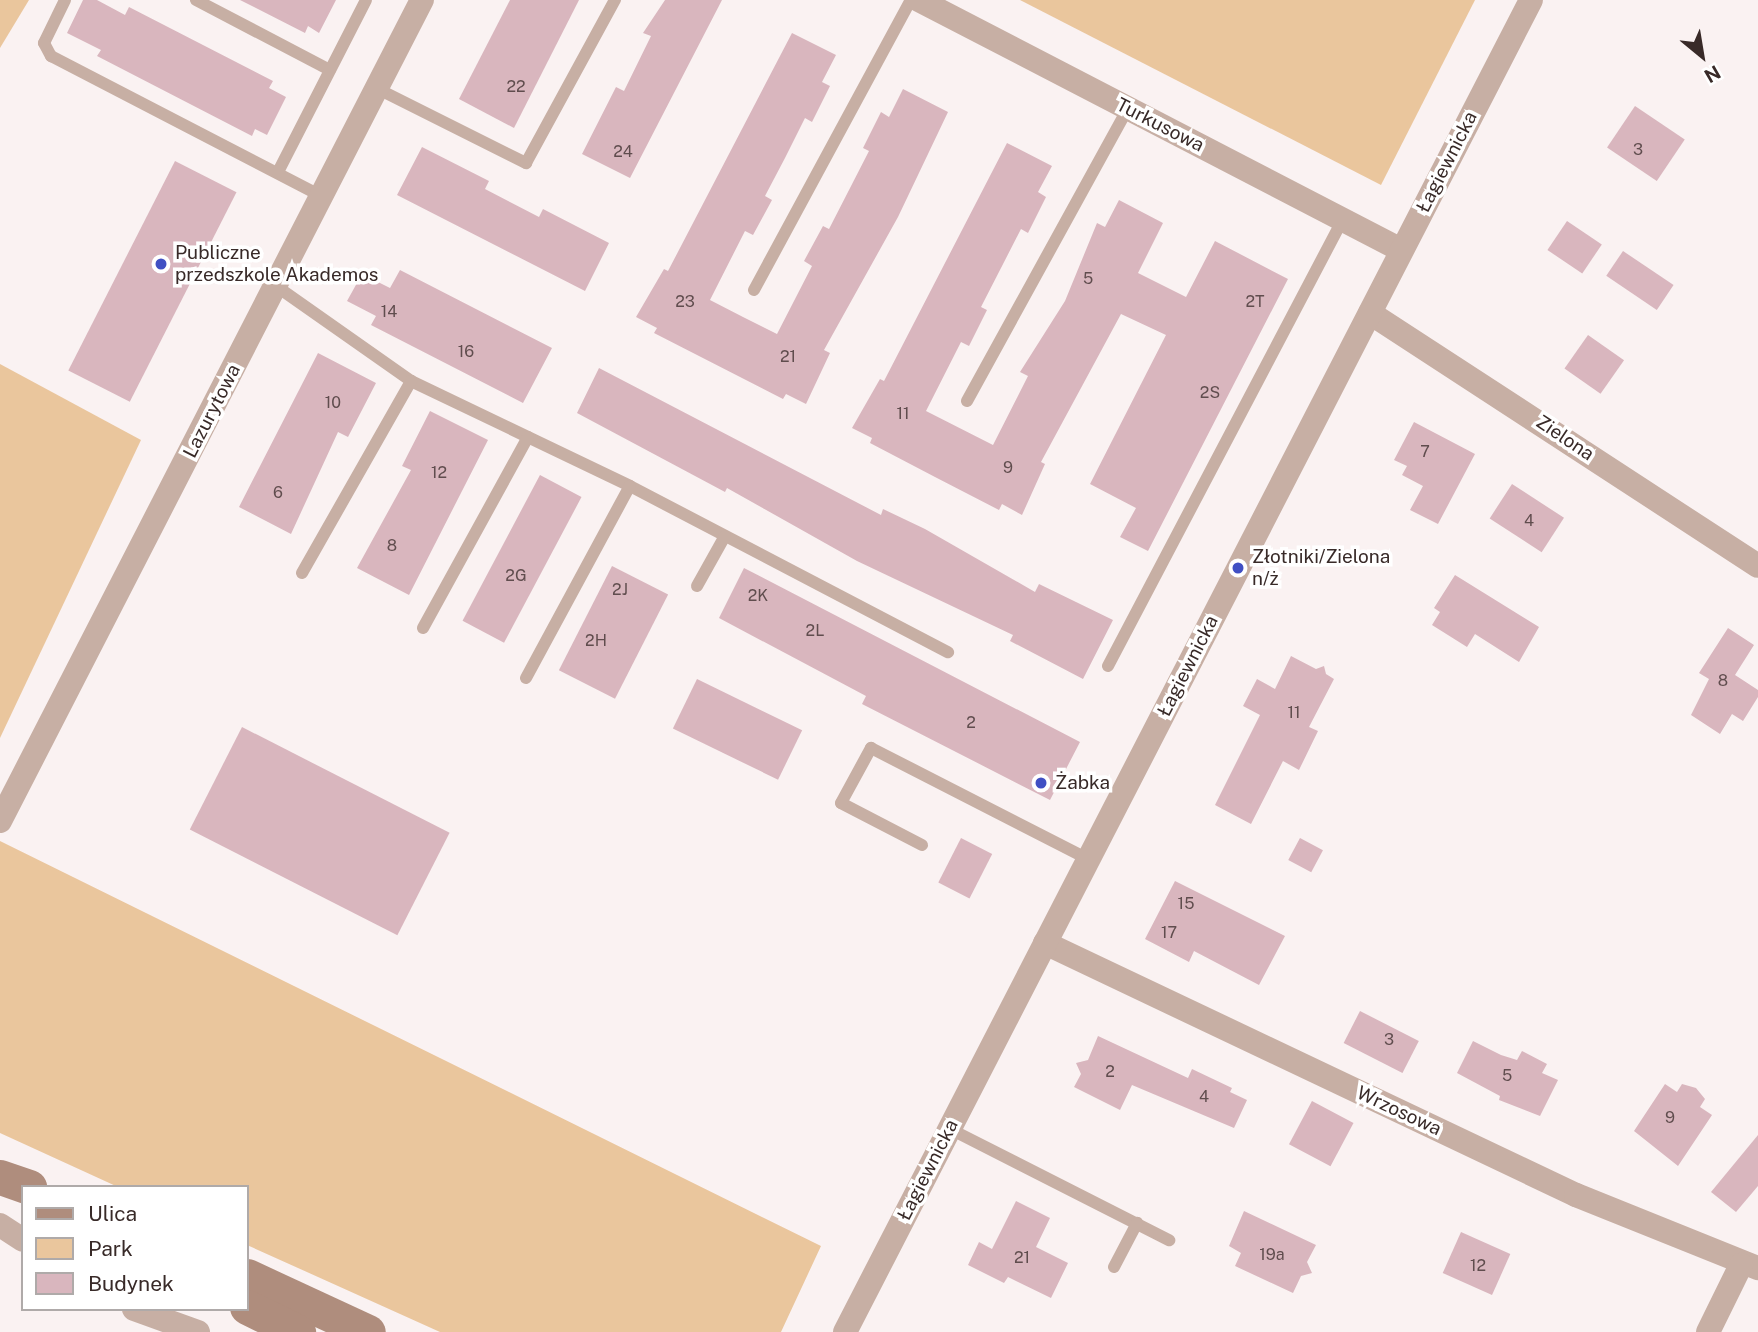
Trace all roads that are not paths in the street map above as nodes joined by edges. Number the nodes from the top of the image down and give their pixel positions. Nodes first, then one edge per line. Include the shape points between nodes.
1 (65, 0) edge
2 (196, 0) edge
3 (366, 0) edge
4 (422, 0) edge
5 (615, 0) edge
6 (911, 0) edge
7 (919, 0) edge
8 (1531, 0) edge
9 (330, 70) junction
10 (376, 88) junction
11 (1128, 108) junction
12 (278, 172) junction
13 (321, 196) junction
14 (1343, 219) junction
15 (1401, 250) junction
16 (276, 286) junction
17 (754, 290) dead end
18 (1370, 313) junction
19 (411, 381) junction
20 (967, 401) dead end
21 (528, 437) junction
22 (630, 486) junction
23 (725, 536) junction
24 (1758, 566) edge
25 (302, 573) dead end
26 (697, 586) dead end
27 (423, 628) dead end
28 (948, 652) dead end
29 (1108, 666) dead end
30 (526, 678) dead end
31 (0, 821) edge
32 (922, 845) dead end
33 (1088, 859) junction
34 (1045, 943) junction
35 (950, 1129) junction
36 (0, 1178) edge
37 (23, 1185) edge
38 (21, 1191) edge
39 (1136, 1223) junction
40 (0, 1225) edge
41 (21, 1239) edge
42 (1169, 1240) dead end
43 (1750, 1266) edge
44 (1114, 1267) dead end
45 (248, 1276) edge
46 (248, 1307) edge
47 (140, 1311) edge
48 (198, 1332) edge
49 (299, 1332) edge
50 (368, 1332) edge
51 (845, 1332) edge
52 (1708, 1332) edge

1 - 12 lane via 44,43 51,57
2 - 9 lane
3 - 9 lane
4 - 10 street, Lazurytowa
5 - 10 lane via 527,163
6 - 17 lane
7 - 11 street, Turkusowa
8 - 15 street, Łagiewnicka
9 - 12 lane
10 - 13 street, Lazurytowa
11 - 14 street, Turkusowa
11 - 20 lane
12 - 13 lane
13 - 16 street, Lazurytowa
14 - 15 street, Turkusowa
14 - 29 lane
15 - 18 street, Łagiewnicka
16 - 19 lane
16 - 31 street, Lazurytowa
18 - 24 street, Zielona
18 - 33 street, Łagiewnicka
19 - 21 lane
19 - 25 lane
21 - 22 lane
21 - 27 lane
22 - 23 lane
22 - 30 lane
23 - 26 lane
23 - 28 lane
32 - 33 lane via 841,803 871,748
33 - 34 street, Łagiewnicka
34 - 35 street, Łagiewnicka
34 - 43 street, Wrzosowa via 1576,1195
35 - 39 lane
35 - 51 street, Łagiewnicka
36 - 37 main road
36 - 38 main road
39 - 42 lane
39 - 44 lane
40 - 41 street
43 - 52 street
45 - 50 main road
46 - 49 main road
47 - 48 street

